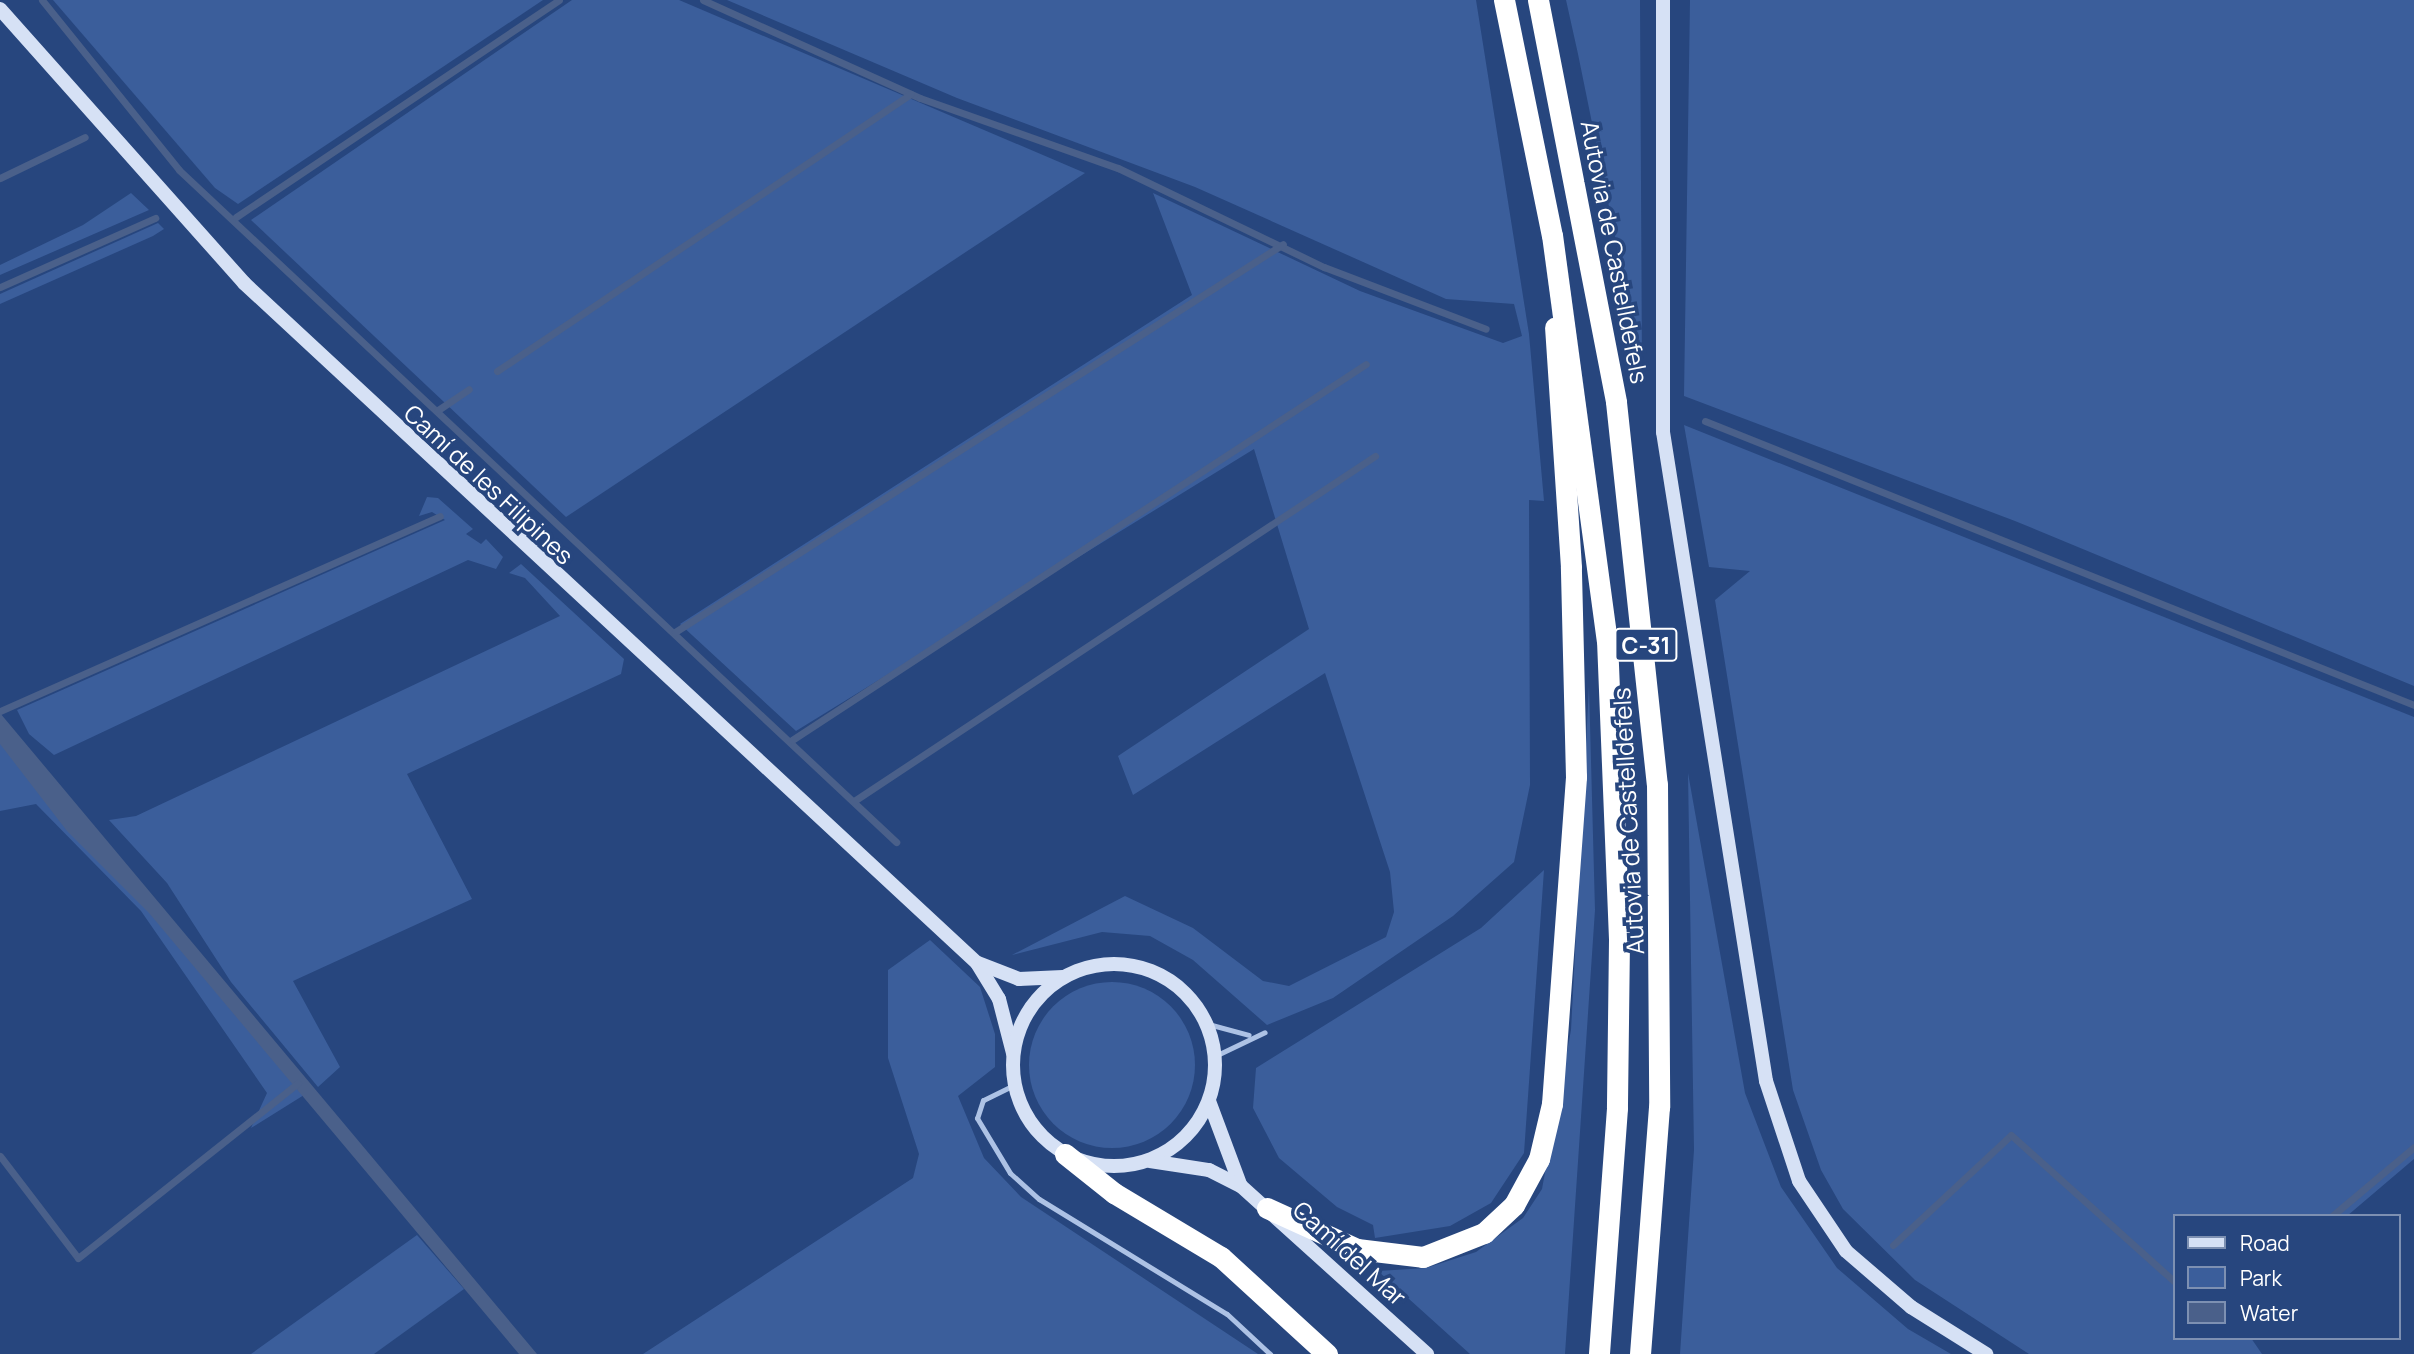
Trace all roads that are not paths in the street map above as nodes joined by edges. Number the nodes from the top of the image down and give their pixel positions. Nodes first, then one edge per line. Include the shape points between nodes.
1 (1504, 0) edge
2 (1538, 0) edge
3 (1663, 0) edge
4 (0, 9) edge
5 (1552, 235) junction
6 (977, 963) junction
7 (1063, 977) junction
8 (1208, 1024) junction
9 (1265, 1032) dead end
10 (1252, 1035) junction
11 (1013, 1053) junction
12 (1215, 1056) junction
13 (1014, 1085) junction
14 (1209, 1101) junction
15 (1065, 1154) junction
16 (1148, 1161) junction
17 (1241, 1186) junction
18 (1267, 1208) junction
19 (1270, 1354) edge
20 (1327, 1354) edge
21 (1427, 1354) edge
22 (1600, 1354) edge
23 (1640, 1354) edge
24 (1986, 1354) edge

1 - 5 highway, Autovia de Castelldefels / C-31
2 - 23 highway, Autovia de Castelldefels / C-31 via 1616,402 1657,784 1660,1107
3 - 24 main road via 1662,432 1766,1081 1799,1181 1846,1251 1892,1293
4 - 6 main road, Camí de les Filipines via 244,283
5 - 18 highway via 1576,778 1552,1104 1539,1159 1514,1205 1491,1227 1423,1257 1357,1249
5 - 22 highway, Autovia de Castelldefels / C-31 via 1594,514 1617,781 1617,1108
6 - 7 main road via 1019,979
6 - 11 main road via 999,999
7 - 8 main road via 1106,963 1141,967 1175,983
7 - 11 main road via 1031,1005
8 - 10 lane
8 - 12 main road
9 - 10 lane
10 - 12 lane
11 - 13 main road
12 - 14 main road
13 - 15 main road via 1037,1130
13 - 19 lane via 983,1100 977,1118 1010,1173 1039,1199 1227,1314
14 - 16 main road via 1180,1144
14 - 17 main road, Camí del Mar
15 - 16 main road via 1106,1166
15 - 20 highway via 1114,1193 1220,1257
16 - 17 main road, Camí del Mar via 1209,1170
17 - 18 main road, Camí del Mar
18 - 21 main road, Camí del Mar

